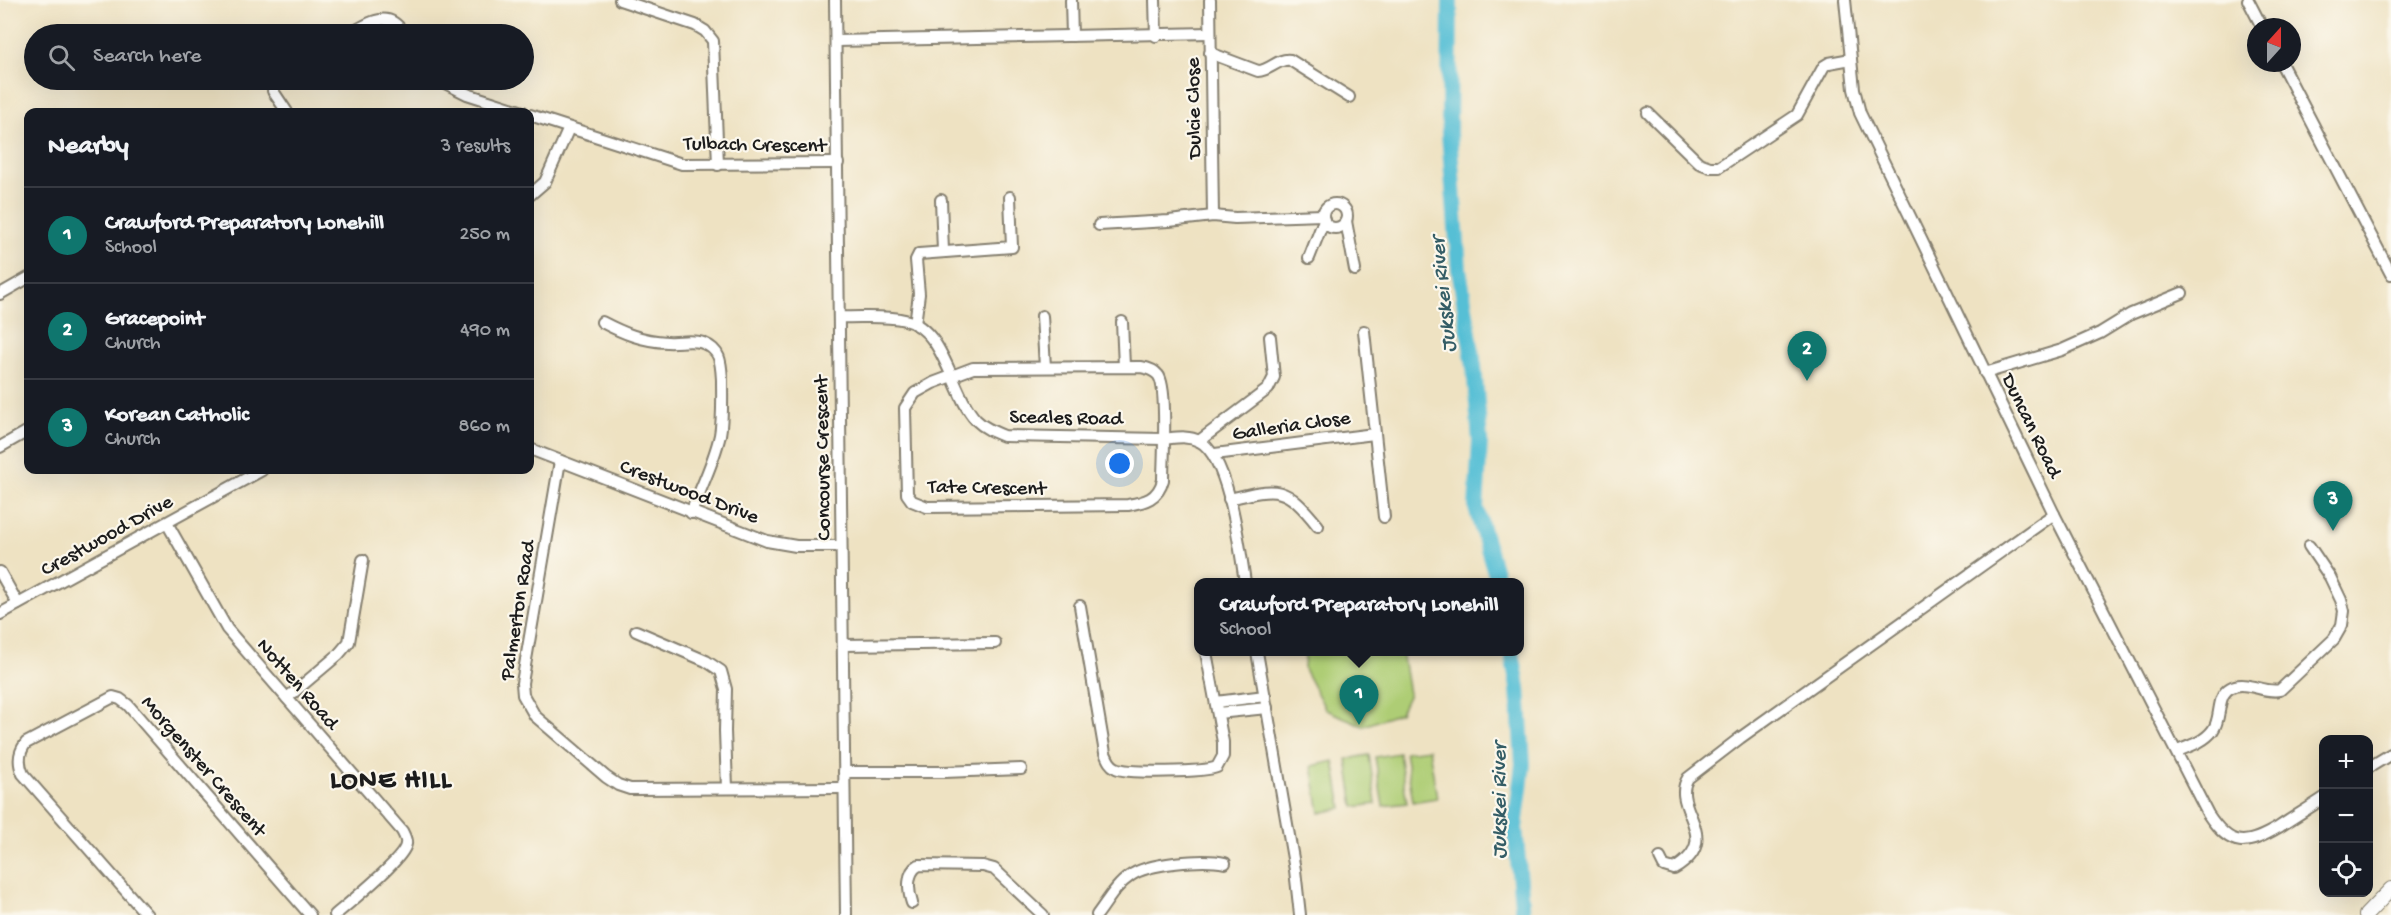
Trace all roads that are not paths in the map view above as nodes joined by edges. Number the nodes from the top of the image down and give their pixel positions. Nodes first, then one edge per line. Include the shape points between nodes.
1 (620, 0) edge
2 (835, 0) edge
3 (1071, 0) edge
4 (1155, 0) edge
5 (1210, 0) edge
6 (1845, 0) edge
7 (2248, 0) edge
8 (2257, 18) edge
9 (369, 24) edge
10 (394, 24) edge
11 (1210, 33) junction
12 (1072, 36) junction
13 (1156, 36) junction
14 (836, 41) junction
15 (1210, 53) junction
16 (1851, 59) junction
17 (2286, 72) edge
18 (273, 90) edge
19 (459, 90) edge
20 (1349, 97) dead end
21 (284, 108) edge
22 (511, 108) edge
23 (1648, 112) dead end
24 (534, 116) edge
25 (569, 128) junction
26 (838, 164) junction
27 (718, 165) junction
28 (534, 192) edge
29 (1010, 196) dead end
30 (941, 200) dead end
31 (1213, 216) junction
32 (1323, 218) junction
33 (1346, 221) junction
34 (1099, 225) dead end
35 (943, 250) junction
36 (1309, 258) dead end
37 (1355, 270) dead end
38 (2391, 274) edge
39 (24, 280) edge
40 (2182, 293) dead end
41 (0, 294) edge
42 (1042, 316) dead end
43 (839, 317) junction
44 (602, 322) dead end
45 (1122, 322) dead end
46 (915, 324) junction
47 (1364, 331) dead end
48 (1270, 338) dead end
49 (1124, 366) junction
50 (1045, 367) junction
51 (1986, 373) junction
52 (952, 377) junction
53 (24, 433) edge
54 (1374, 434) junction
55 (1163, 439) junction
56 (1199, 441) junction
57 (0, 447) edge
58 (534, 451) edge
59 (1215, 454) junction
60 (560, 461) junction
61 (255, 474) edge
62 (1229, 499) junction
63 (691, 513) junction
64 (2055, 514) junction
65 (1384, 517) dead end
66 (167, 523) junction
67 (1318, 526) dead end
68 (841, 546) junction
69 (2308, 546) dead end
70 (363, 560) dead end
71 (0, 572) edge
72 (1244, 578) edge
73 (18, 604) junction
74 (1080, 606) dead end
75 (0, 614) edge
76 (636, 631) dead end
77 (995, 643) dead end
78 (843, 645) junction
79 (1207, 656) edge
80 (1258, 656) edge
81 (1265, 696) junction
82 (287, 698) junction
83 (1217, 708) junction
84 (1267, 708) junction
85 (2177, 751) junction
86 (2391, 754) edge
87 (2373, 765) edge
88 (1021, 769) dead end
89 (844, 772) junction
90 (727, 788) junction
91 (844, 788) junction
92 (2319, 801) edge
93 (1660, 858) dead end
94 (1225, 863) dead end
95 (2391, 890) edge
96 (912, 903) dead end
97 (147, 915) edge
98 (310, 915) edge
99 (335, 915) edge
100 (846, 915) edge
101 (1043, 915) edge
102 (1097, 915) edge
103 (1300, 915) edge
104 (2366, 915) edge

1 - 27 street via 695,25 713,41
2 - 14 street, Concourse Crescent
3 - 12 street
4 - 13 street
5 - 11 street, Dulcie Close
6 - 16 street, Duncan Road
7 - 8 street
9 - 10 street via 383,19
11 - 13 street
11 - 15 street, Dulcie Close
12 - 13 street
12 - 14 street
14 - 26 street, Concourse Crescent
15 - 20 street via 1258,71 1290,60
15 - 31 street, Dulcie Close
16 - 23 street via 1824,66 1797,115 1719,167 1699,163
16 - 51 street, Duncan Road via 1857,105
17 - 38 street
18 - 21 street
19 - 22 street
24 - 25 street, Tulbach Crescent
25 - 27 street, Tulbach Crescent via 681,164
25 - 28 street via 545,182
26 - 27 street, Tulbach Crescent
26 - 43 street, Concourse Crescent
29 - 35 street via 1012,247
30 - 35 street
31 - 32 street
31 - 34 street
32 - 33 street via 1332,228
32 - 33 street via 1328,206 1338,204 1346,210
32 - 36 street
33 - 37 street
35 - 46 street via 917,256 919,294
39 - 41 street
40 - 51 street via 2062,350
42 - 50 street
43 - 46 street via 894,319
43 - 68 street, Concourse Crescent
44 - 63 street via 645,340 703,343 718,354 720,434
45 - 49 street
46 - 52 street, Sceales Road via 929,336
47 - 54 street, Galleria Close
48 - 56 street via 1274,376 1268,389
49 - 50 street
49 - 55 street via 1146,368 1160,377
50 - 52 street via 973,368
51 - 64 street, Duncan Road
52 - 55 street, Sceales Road via 978,421 1004,436
52 - 55 street, Tate Crescent via 915,393 905,408 906,489 918,505 1111,506 1146,501 1161,489
53 - 57 street
54 - 59 street, Galleria Close
54 - 65 street, Galleria Close
55 - 56 street, Sceales Road via 1183,437
56 - 59 street
58 - 60 street, Crestwood Drive
59 - 62 street
60 - 63 street, Crestwood Drive
60 - 90 street, Palmerton Road via 522,683 528,706 618,786 651,790
61 - 66 street, Crestwood Drive
62 - 67 street via 1268,490 1281,492 1294,498
62 - 72 street
63 - 68 street, Crestwood Drive via 779,544
64 - 85 street, Duncan Road
64 - 93 street via 1688,778 1685,788 1695,829 1693,854 1674,869 1664,866
66 - 73 street, Crestwood Drive
66 - 82 street, Notten Road via 218,616
68 - 78 street, Concourse Crescent
69 - 85 street via 2341,600 2343,619 2338,634 2280,690 2245,685 2228,689 2210,734
70 - 82 street via 349,642
71 - 73 street
73 - 75 street, Crestwood Drive
74 - 83 street via 1106,753 1117,769 1217,767 1224,748
76 - 90 street via 721,671 726,689
77 - 78 street
78 - 89 street, Concourse Crescent
79 - 83 street
80 - 81 street
81 - 83 street
81 - 84 street
82 - 99 street, Notten Road via 402,831 406,845 398,858
83 - 84 street
84 - 103 street
85 - 92 street, Duncan Road via 2213,822 2240,841 2260,838
86 - 87 street
88 - 89 street
89 - 91 street, Concourse Crescent
90 - 91 street, Palmerton Road
91 - 100 street, Concourse Crescent
94 - 102 street via 1200,860 1136,872 1121,882
95 - 104 main road
96 - 101 street via 908,892 914,867 983,866 999,872
97 - 98 street, Morgenster Crescent via 20,768 21,750 26,743 113,697 128,705

